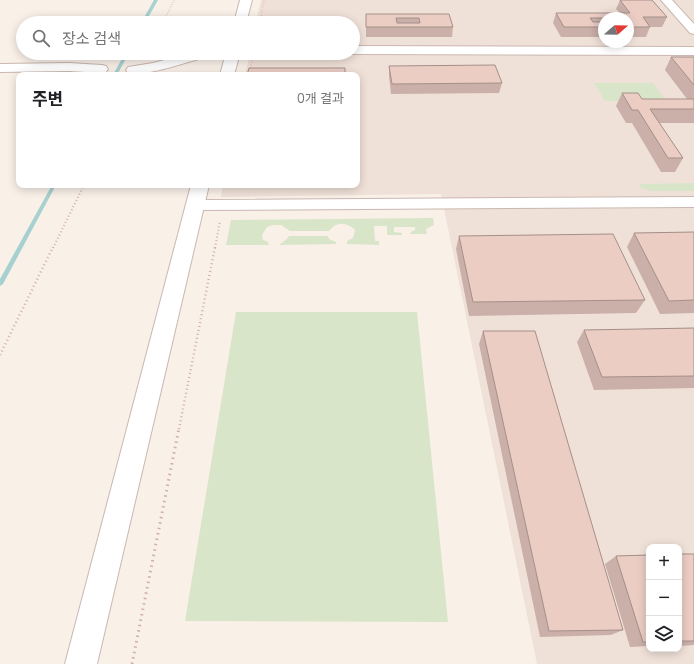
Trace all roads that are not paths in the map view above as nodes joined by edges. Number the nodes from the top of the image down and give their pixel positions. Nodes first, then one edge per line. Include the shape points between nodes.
1 (246, 0) edge
2 (666, 0) edge
3 (242, 16) edge
4 (694, 31) edge
5 (360, 50) edge
6 (694, 51) edge
7 (177, 60) edge
8 (231, 60) edge
9 (0, 68) edge
10 (102, 69) dead end
11 (132, 70) dead end
12 (228, 72) edge
13 (197, 195) edge
14 (694, 202) edge
15 (81, 664) edge

1 - 3 street
2 - 4 street
5 - 6 street
7 - 11 street
8 - 12 street
9 - 10 street
13 - 14 street via 223,205
13 - 15 street

